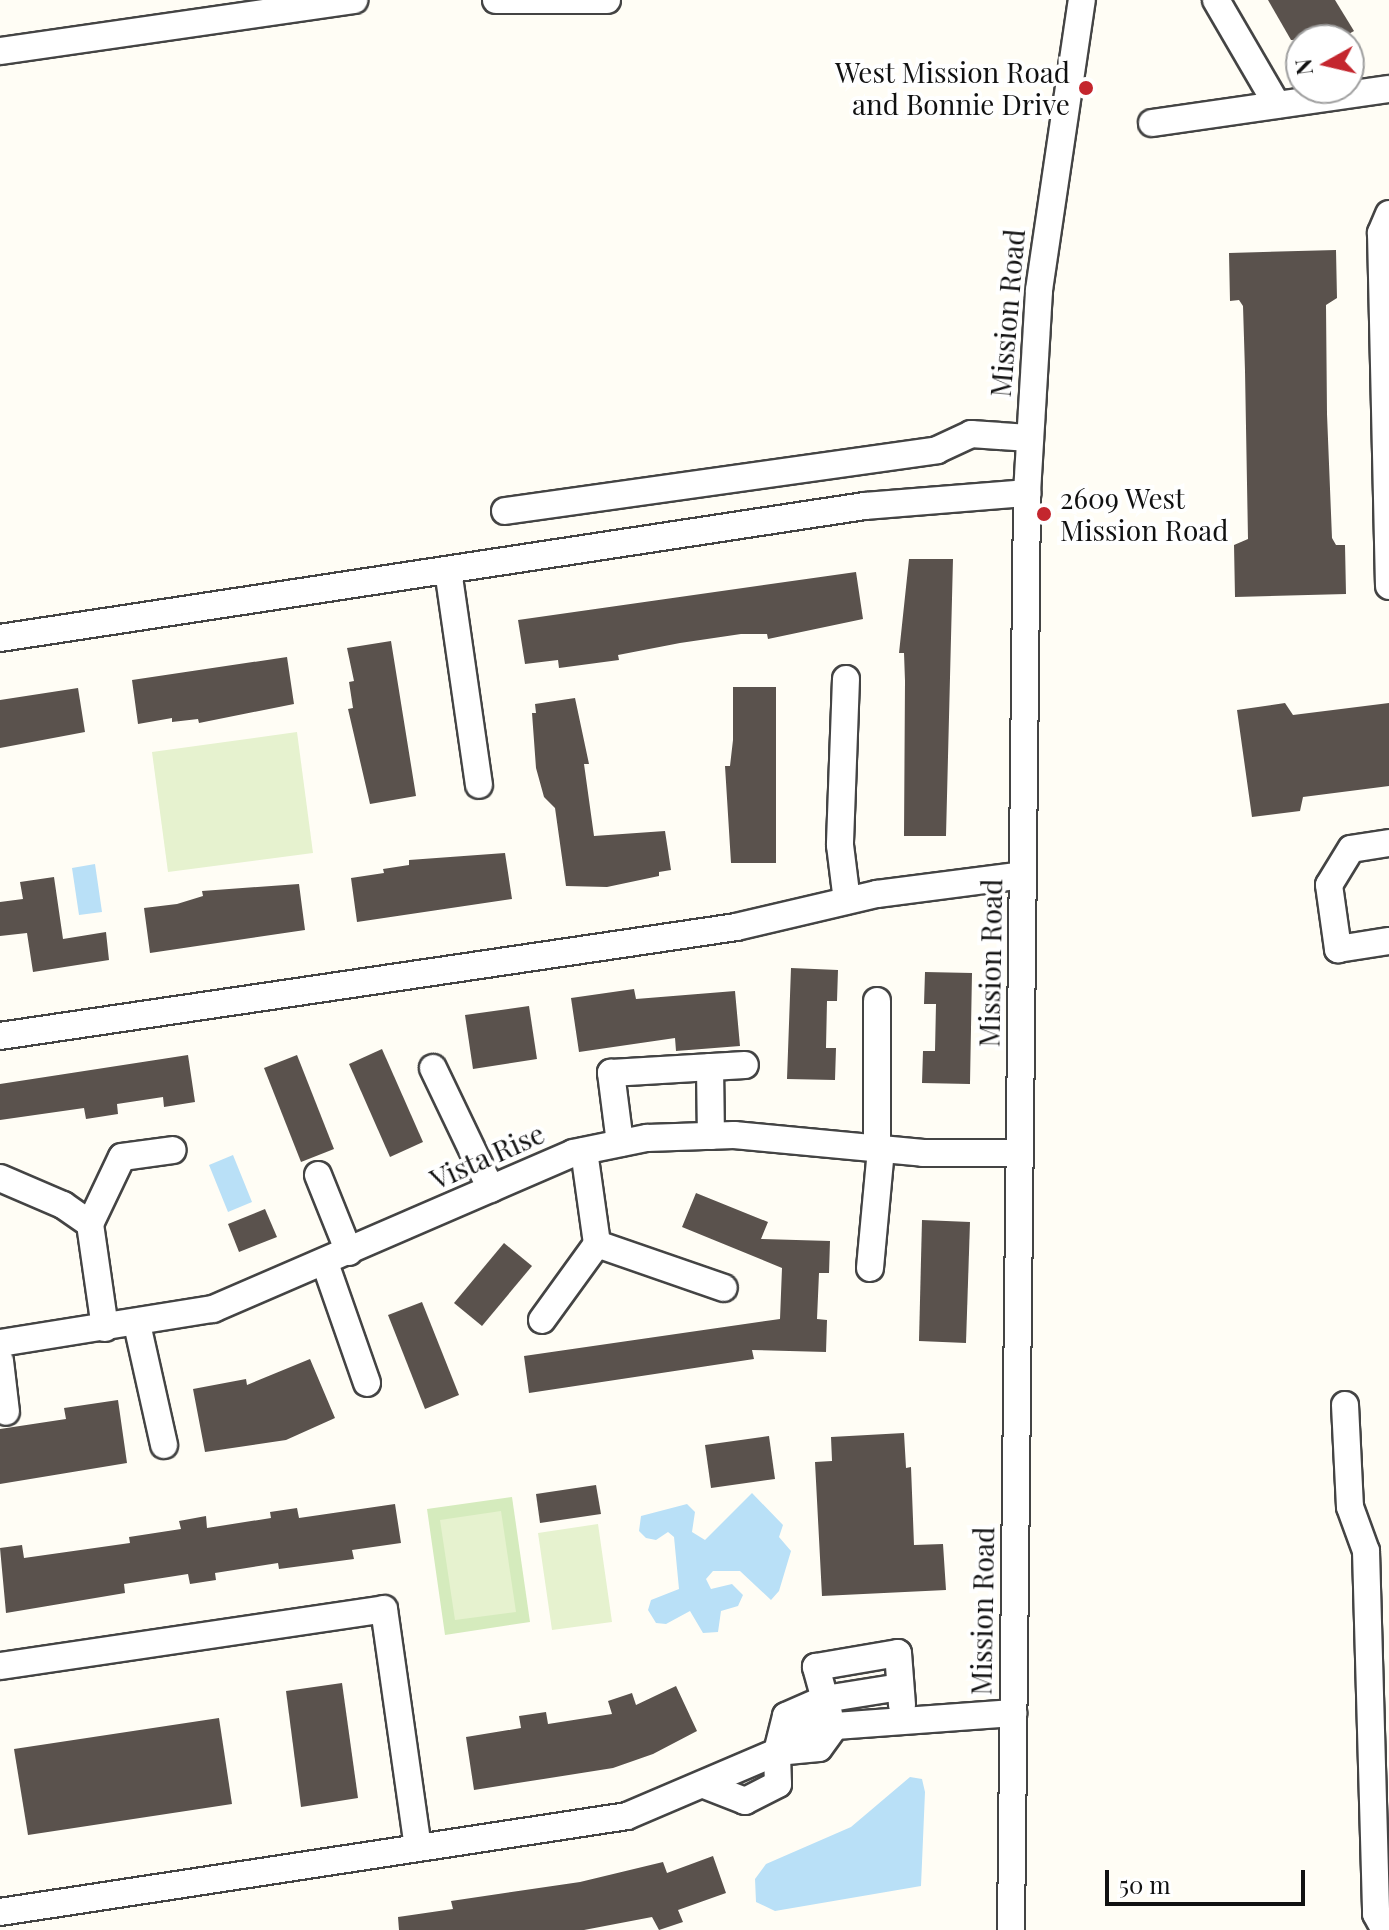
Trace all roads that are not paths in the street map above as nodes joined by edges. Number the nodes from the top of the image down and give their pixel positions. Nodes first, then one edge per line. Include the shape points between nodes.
1 (352, 0) edge
2 (496, 0) edge
3 (607, 0) edge
4 (1082, 0) edge
5 (1216, 0) edge
6 (0, 51) edge
7 (1389, 89) edge
8 (1277, 105) junction
9 (1152, 123) dead end
10 (1389, 214) edge
11 (1029, 438) junction
12 (1027, 493) junction
13 (505, 511) dead end
14 (448, 570) junction
15 (1389, 586) edge
16 (0, 638) edge
17 (846, 679) dead end
18 (479, 785) dead end
19 (1389, 843) edge
20 (1023, 875) junction
21 (847, 901) junction
22 (1389, 941) edge
23 (877, 1001) dead end
24 (0, 1036) edge
25 (745, 1065) dead end
26 (710, 1067) junction
27 (433, 1068) dead end
28 (711, 1136) junction
29 (620, 1143) junction
30 (879, 1149) junction
31 (173, 1150) dead end
32 (584, 1151) junction
33 (1020, 1153) junction
34 (318, 1175) dead end
35 (0, 1178) edge
36 (491, 1189) junction
37 (90, 1224) junction
38 (597, 1244) junction
39 (349, 1252) junction
40 (325, 1263) junction
41 (870, 1268) dead end
42 (724, 1288) dead end
43 (542, 1320) dead end
44 (137, 1324) junction
45 (105, 1328) junction
46 (0, 1343) edge
47 (0, 1361) edge
48 (367, 1383) dead end
49 (1345, 1405) dead end
50 (6, 1412) dead end
51 (164, 1445) dead end
52 (1378, 1579) edge
53 (0, 1666) edge
54 (825, 1699) junction
55 (1013, 1713) junction
56 (903, 1723) junction
57 (833, 1729) junction
58 (777, 1752) junction
59 (418, 1848) junction
60 (0, 1912) edge
61 (1011, 1930) edge
62 (1385, 1930) edge

1 - 6 street
2 - 3 street
4 - 11 street, Mission Road via 1049,209
5 - 8 street
7 - 8 street
8 - 9 street
10 - 15 street via 1381,233
11 - 12 street, Mission Road
11 - 13 street via 971,434 937,450
12 - 14 street via 865,506
12 - 20 street, Mission Road
14 - 16 street
14 - 18 street
17 - 21 street via 840,845
19 - 22 street via 1351,849 1329,885 1338,949
20 - 21 street
20 - 33 street, Mission Road
21 - 24 street via 736,927
23 - 30 street
25 - 26 street
26 - 28 street
26 - 29 street via 611,1073
27 - 36 street
28 - 29 street, Vista Rise
28 - 30 street, Vista Rise
29 - 32 street, Vista Rise
30 - 33 street, Vista Rise
30 - 41 street
31 - 37 street via 122,1157
32 - 36 street, Vista Rise
32 - 38 street
33 - 55 street, Mission Road
34 - 39 street
35 - 37 street via 63,1205
36 - 39 street, Vista Rise
37 - 45 street
38 - 42 street
38 - 43 street
39 - 40 street, Vista Rise
40 - 44 street, Vista Rise via 213,1309
40 - 48 street
44 - 45 street, Vista Rise
44 - 51 street
45 - 46 street, Vista Rise
47 - 50 street
49 - 52 street via 1350,1507
52 - 62 street via 1376,1914
53 - 59 street via 384,1609
54 - 56 street via 816,1667 898,1653
54 - 57 street
54 - 58 street via 786,1716
55 - 56 street
55 - 61 street, Mission Road
56 - 57 street
57 - 58 street via 819,1748
58 - 59 street via 627,1816
59 - 60 street

